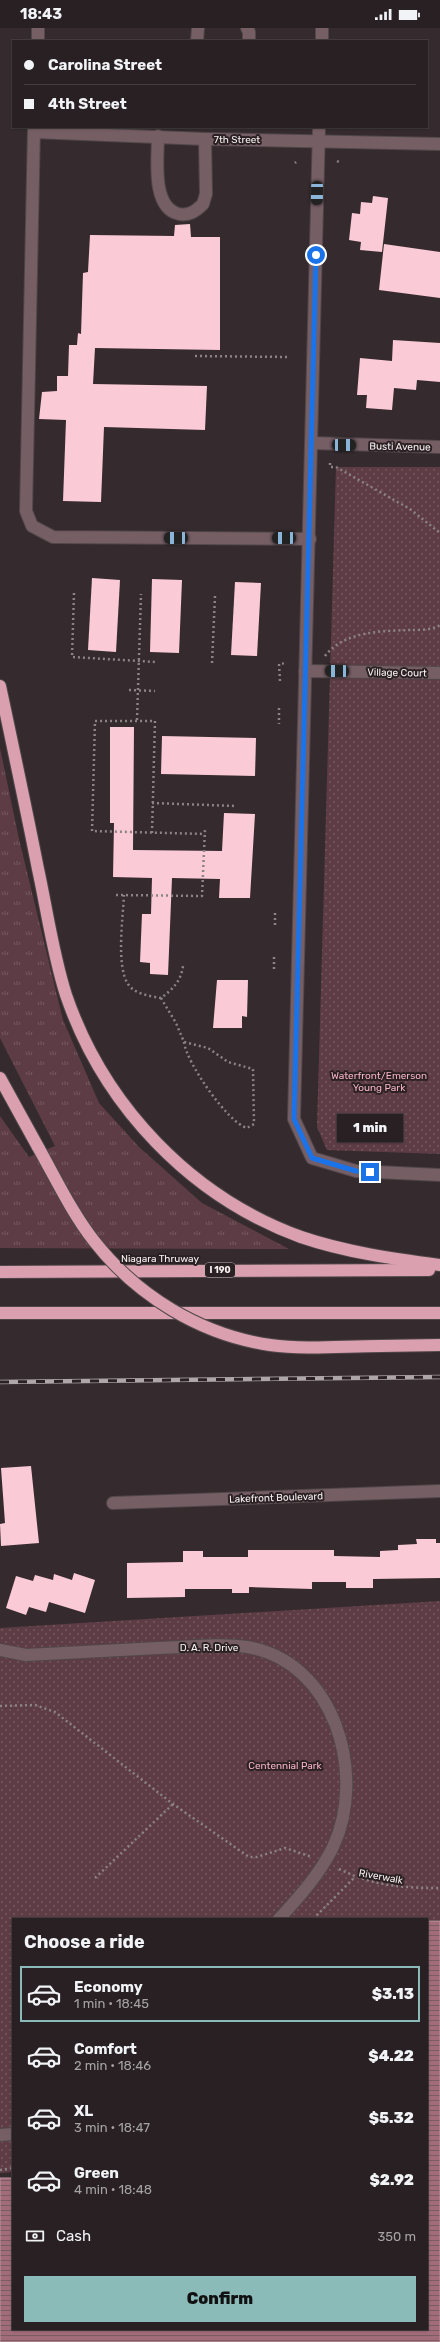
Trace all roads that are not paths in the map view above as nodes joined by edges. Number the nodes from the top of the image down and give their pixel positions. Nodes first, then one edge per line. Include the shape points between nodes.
1 (38, 28) edge
2 (198, 28) edge
3 (247, 28) edge
4 (322, 28) edge
5 (38, 40) edge
6 (197, 40) edge
7 (249, 40) edge
8 (322, 40) edge
9 (319, 128) edge
10 (34, 129) edge
11 (247, 133) edge
12 (198, 135) edge
13 (158, 136) junction
14 (319, 141) junction
15 (440, 144) edge
16 (312, 444) junction
17 (440, 447) edge
18 (310, 538) junction
19 (306, 671) junction
20 (440, 673) edge
21 (0, 686) edge
22 (0, 1078) edge
23 (440, 1175) edge
24 (440, 1265) edge
25 (440, 1270) edge
26 (0, 1272) edge
27 (0, 1312) edge
28 (440, 1313) edge
29 (440, 1345) edge
30 (440, 1492) edge
31 (113, 1503) dead end
32 (0, 1650) edge
33 (280, 1918) edge
34 (12, 2134) edge
35 (0, 2135) edge

1 - 5 street
2 - 6 street
3 - 7 street
4 - 8 street
9 - 14 street
10 - 13 street, 7th Street
10 - 18 street via 26,511 32,526 53,537
11 - 12 street, 7th Street
11 - 14 street, 7th Street
12 - 13 street, 7th Street
12 - 13 street via 206,194 203,204 188,214 166,208 161,199
14 - 15 street, 7th Street
14 - 16 street
16 - 17 street, Busti Avenue
16 - 18 street
18 - 19 street
19 - 20 street, Village Court
19 - 23 street via 294,1119 312,1158 356,1171
21 - 24 highway via 65,993 85,1043 118,1099 159,1145 201,1183 256,1218 324,1244
22 - 29 highway, bridge via 76,1215 107,1256 134,1283 175,1311 237,1338 271,1345
25 - 26 highway, Niagara Thruway / I 190
27 - 28 highway
30 - 31 street, Lakefront Boulevard
32 - 33 street, D. A. R. Drive via 26,1655 212,1646 248,1648 273,1656 298,1670 330,1709 340,1736 346,1778 344,1809 333,1846 320,1869
34 - 35 street

